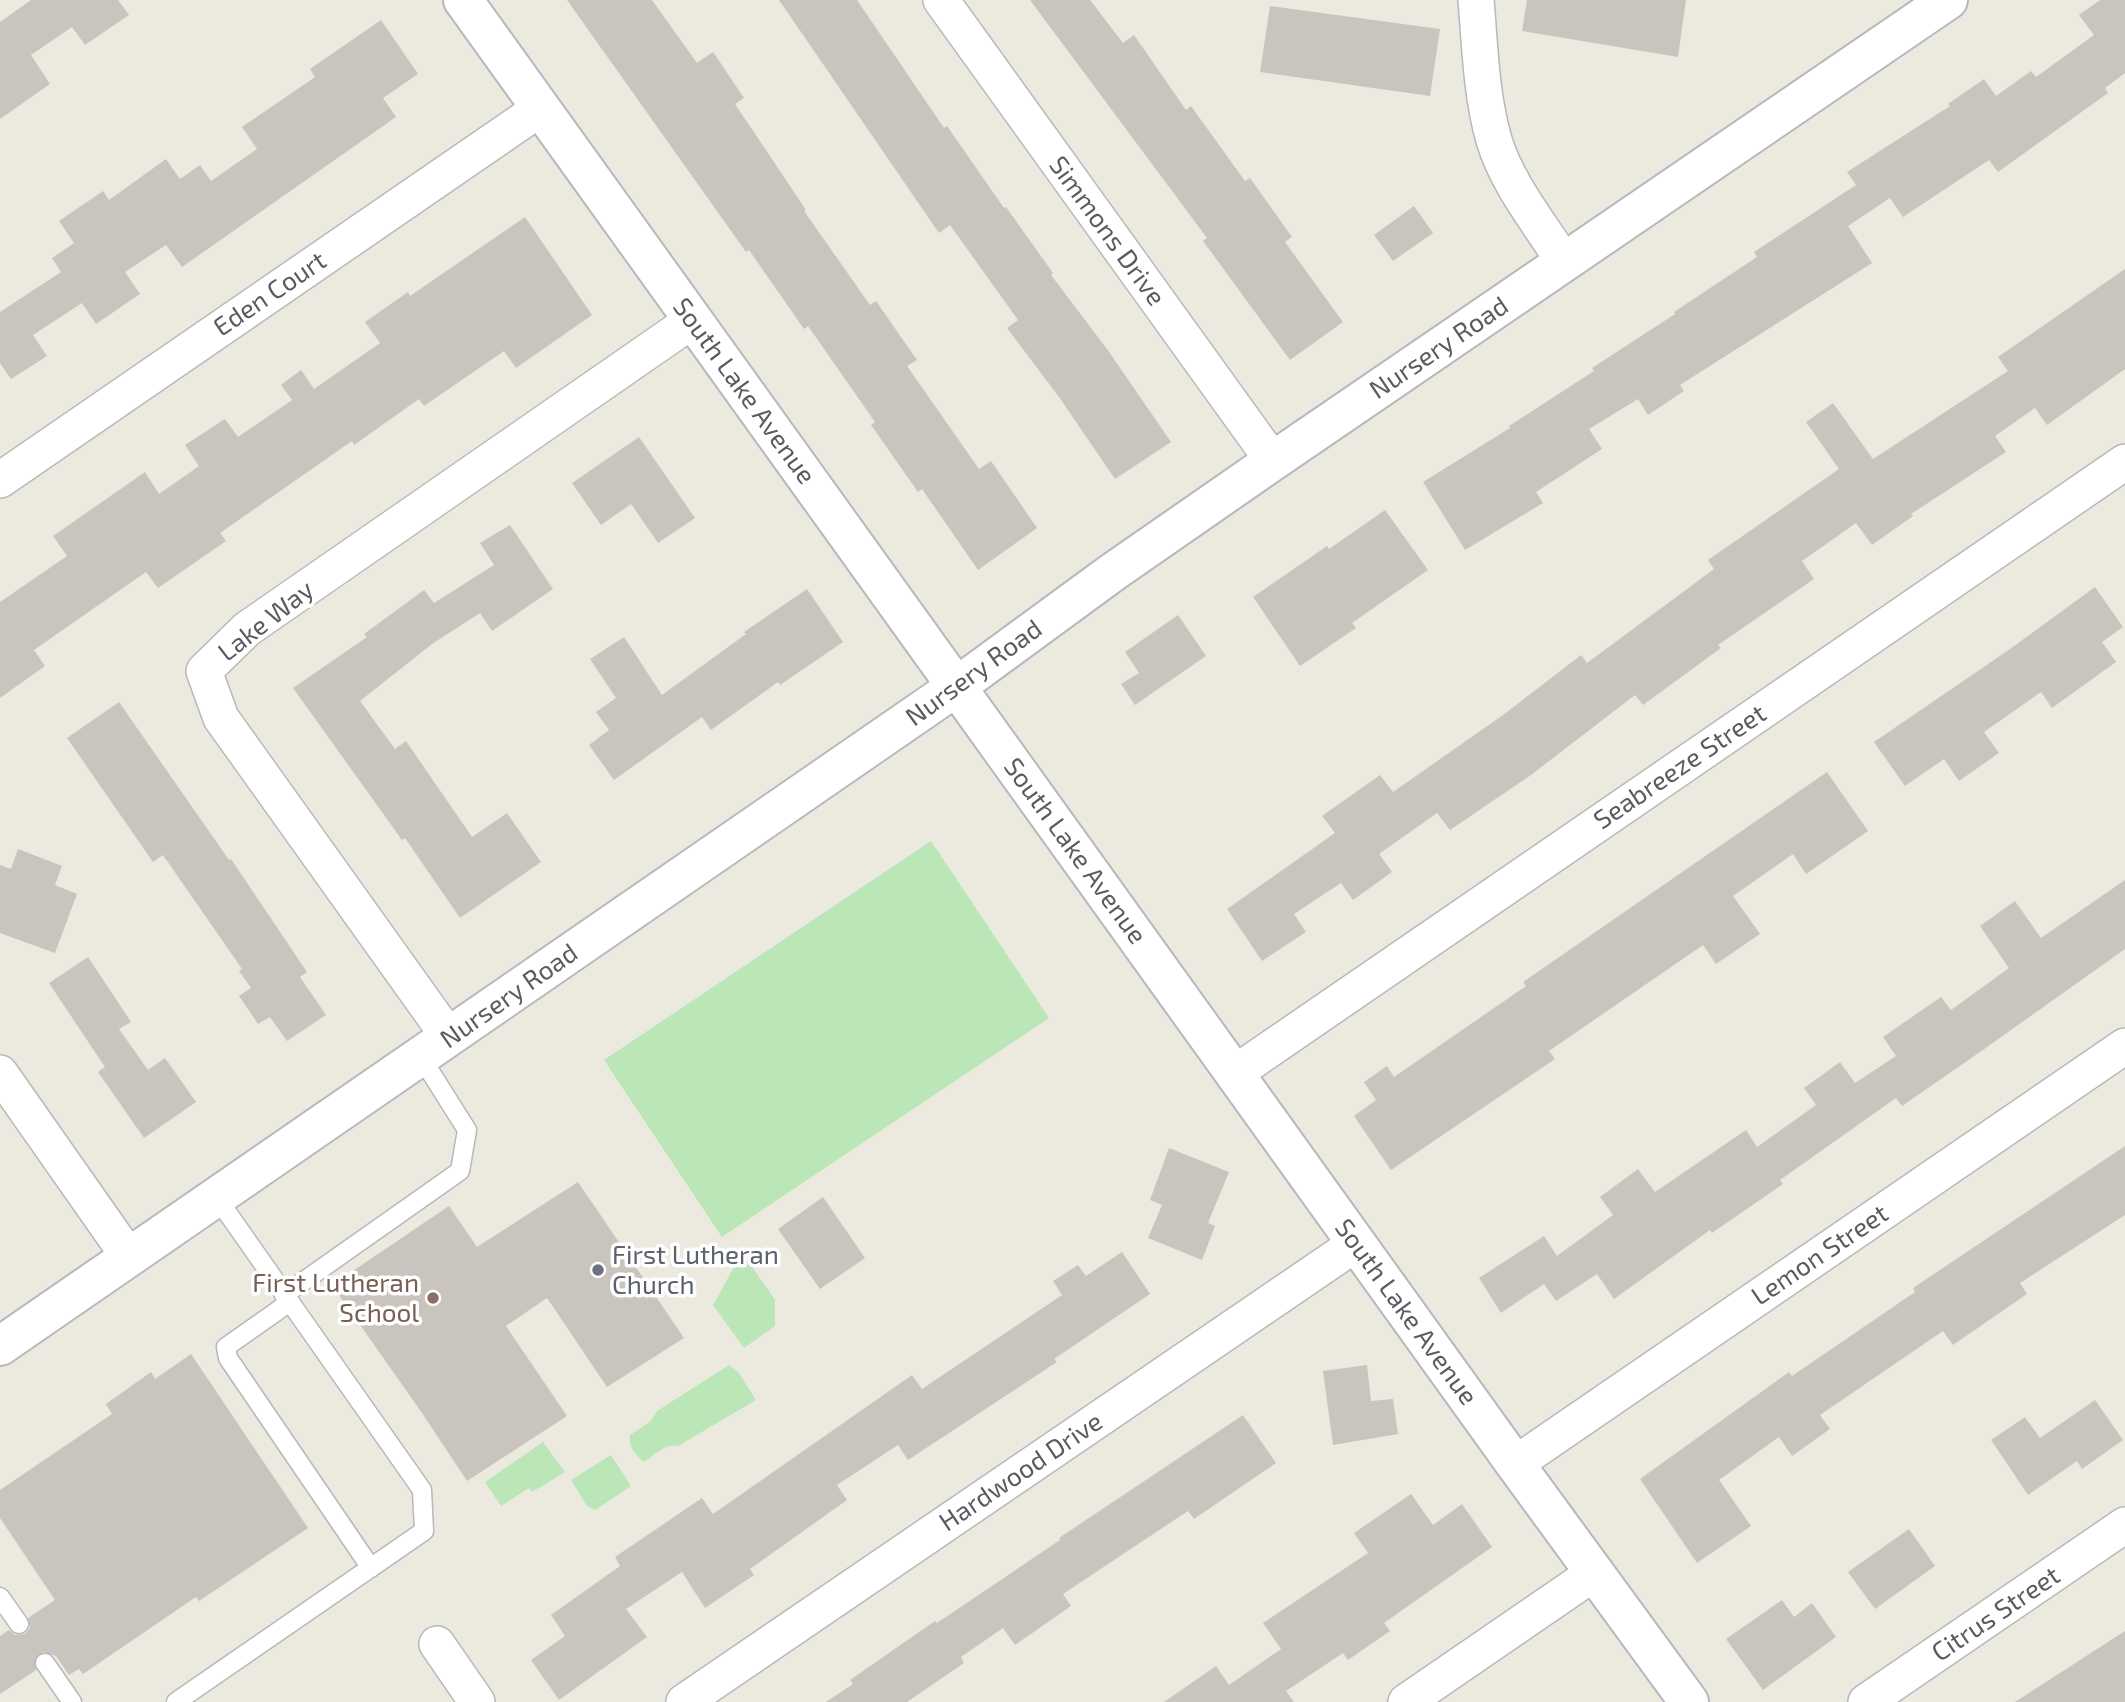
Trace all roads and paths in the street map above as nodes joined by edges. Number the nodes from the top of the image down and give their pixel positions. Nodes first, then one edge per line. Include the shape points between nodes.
1 (463, 0) edge
2 (941, 0) edge
3 (1476, 0) edge
4 (1932, 5) edge
5 (541, 108) junction
6 (1564, 262) junction
7 (693, 320) junction
8 (1273, 461) junction
9 (2125, 462) edge
10 (0, 480) edge
11 (956, 687) junction
12 (2125, 1046) edge
13 (435, 1047) junction
14 (0, 1073) edge
15 (1235, 1073) junction
16 (217, 1198) junction
17 (1357, 1242) junction
18 (130, 1257) junction
19 (287, 1298) junction
20 (0, 1346) edge
21 (1515, 1464) junction
22 (2125, 1525) edge
23 (371, 1568) junction
24 (1594, 1573) junction
25 (0, 1597) edge
26 (19, 1624) dead end
27 (438, 1644) dead end
28 (46, 1663) dead end
29 (70, 1701) edge
30 (176, 1702) edge
31 (477, 1702) edge
32 (684, 1702) edge
33 (1406, 1702) edge
34 (1689, 1702) edge
35 (1866, 1702) edge

1 - 5 street, South Lake Avenue
2 - 8 street, Simmons Drive
3 - 6 street via 1485,101 1494,142 1513,182
4 - 6 street, Nursery Road
5 - 7 street, South Lake Avenue
5 - 10 street, Eden Court
6 - 8 street, Nursery Road
7 - 11 street, South Lake Avenue
7 - 13 street, Lake Way via 247,629 204,671 221,718
8 - 11 street, Nursery Road
9 - 15 street, Seabreeze Street
11 - 13 street, Nursery Road
11 - 15 street, South Lake Avenue
12 - 21 street, Lemon Street
13 - 16 street, Nursery Road
13 - 19 lane via 467,1130 460,1171
14 - 18 street
15 - 17 street, South Lake Avenue
16 - 18 street, Nursery Road
16 - 19 lane
17 - 21 street, South Lake Avenue
17 - 32 street, Hardwood Drive
18 - 20 street, Nursery Road
19 - 23 lane via 422,1490 425,1531
19 - 23 lane via 226,1347 228,1358
21 - 24 street, South Lake Avenue
22 - 35 street, Citrus Street
23 - 30 lane
24 - 33 street
24 - 34 street, South Lake Avenue
25 - 26 lane
27 - 31 street
28 - 29 lane

